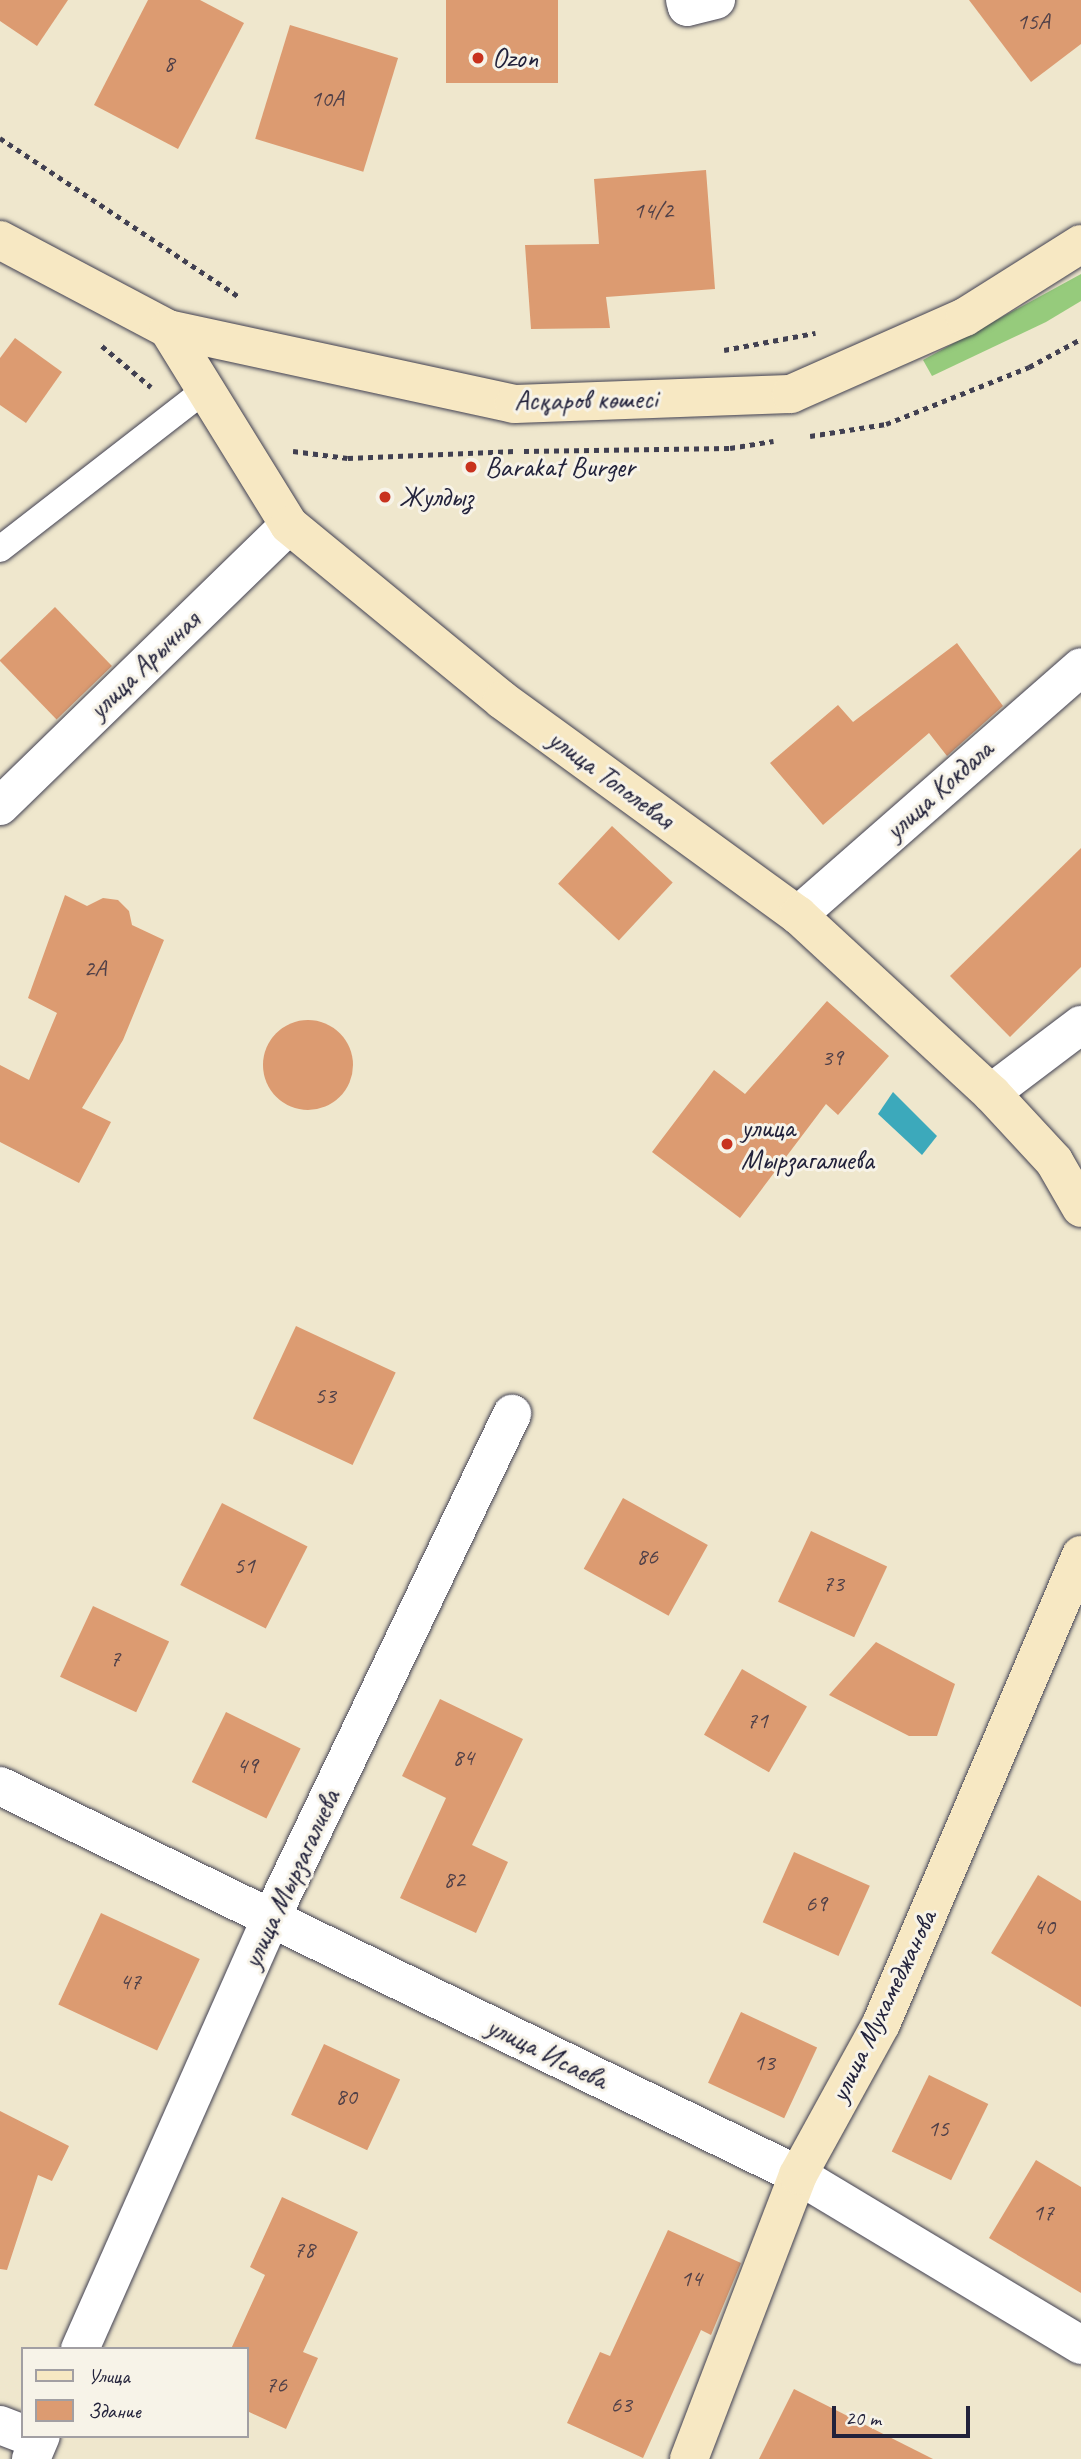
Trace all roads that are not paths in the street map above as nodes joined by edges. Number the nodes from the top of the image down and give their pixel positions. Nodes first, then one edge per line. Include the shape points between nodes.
1 (685, 0) edge
2 (716, 0) edge
3 (0, 240) edge
4 (1081, 244) edge
5 (168, 329) junction
6 (206, 389) junction
7 (289, 525) junction
8 (0, 548) edge
9 (1081, 667) edge
10 (0, 806) edge
11 (798, 915) junction
12 (1081, 1025) edge
13 (991, 1093) junction
14 (1081, 1208) edge
15 (512, 1414) dead end
16 (1081, 1555) edge
17 (0, 1786) edge
18 (271, 1918) junction
19 (797, 2175) junction
20 (1081, 2344) edge
21 (81, 2347) edge
22 (0, 2425) edge
23 (21, 2436) edge
24 (689, 2459) edge

1 - 2 street via 687,8
3 - 5 street, Асқаров көшесі
4 - 5 street, Асқаров көшесі via 965,317 791,394 514,404
5 - 6 street, улица Тополевая
6 - 7 street, улица Тополевая
6 - 8 lane
7 - 10 street, улица Арычная
7 - 11 street, улица Тополевая via 502,700
9 - 11 street, улица Кокдала
11 - 13 street, улица Тополевая
12 - 13 street
13 - 14 street, улица Тополевая via 1054,1161
15 - 18 street, улица Мырзагалиева
16 - 19 street, улица Мухамеджанова via 881,2024
17 - 18 street, улица Исаева
18 - 19 street, улица Исаева
18 - 21 street, улица Мырзагалиева
19 - 20 street, улица Исаева
19 - 24 street, улица Мухамеджанова
22 - 23 street

